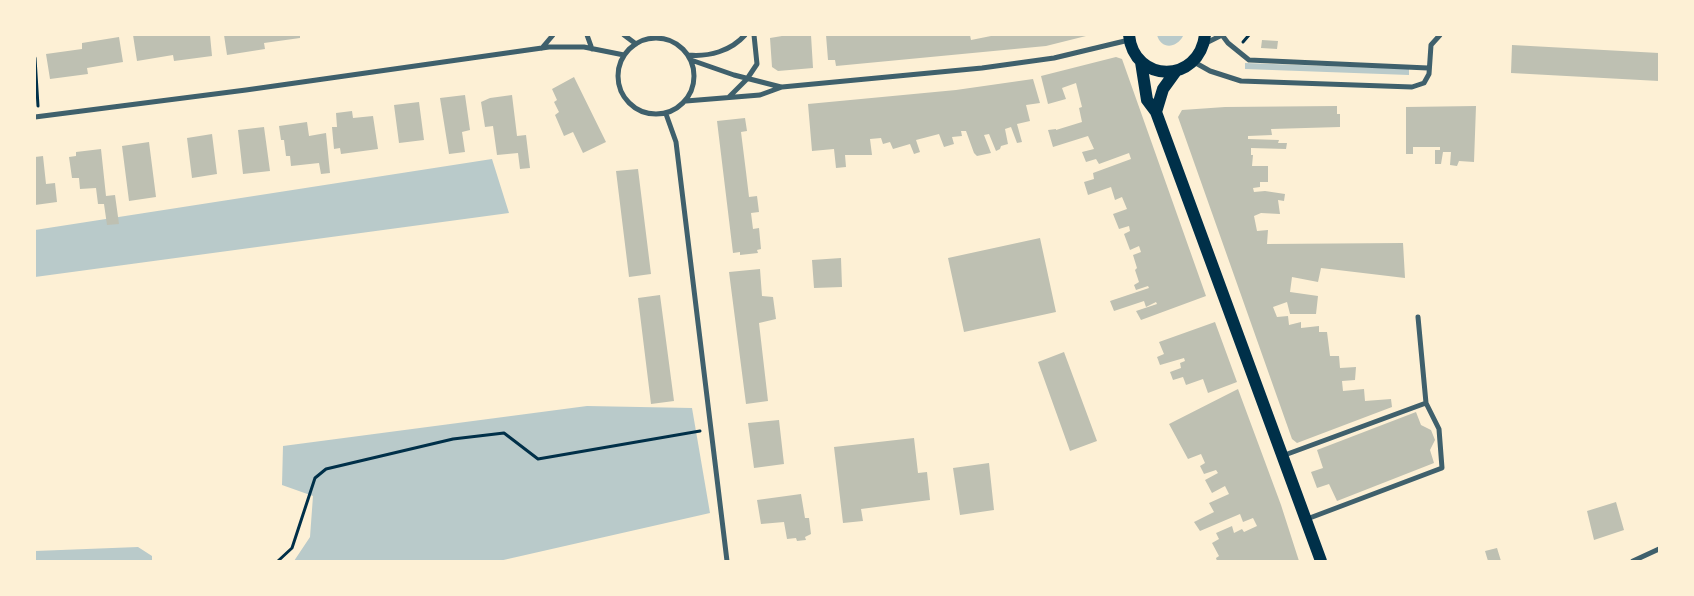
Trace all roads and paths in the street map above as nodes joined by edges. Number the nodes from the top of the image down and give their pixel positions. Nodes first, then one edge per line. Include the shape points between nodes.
1 (553, 35) edge
2 (587, 35) edge
3 (624, 35) edge
4 (745, 35) edge
5 (754, 35) edge
6 (1222, 35) edge
7 (1440, 35) edge
8 (1130, 38) edge
9 (1204, 40) edge
10 (636, 44) junction
11 (542, 48) junction
12 (592, 48) junction
13 (624, 54) junction
14 (35, 58) edge
15 (690, 58) junction
16 (1142, 62) junction
17 (1193, 62) junction
18 (1428, 68) junction
19 (1176, 71) junction
20 (747, 78) junction
21 (782, 87) junction
22 (729, 98) junction
23 (686, 101) junction
24 (1156, 112) junction
25 (666, 114) junction
26 (37, 116) edge
27 (1418, 317) dead end
28 (1426, 403) junction
29 (711, 429) junction
30 (1282, 456) junction
31 (1305, 520) junction
32 (1659, 548) edge
33 (278, 561) edge
34 (727, 561) edge
35 (1320, 561) edge
36 (1632, 561) edge

1 - 11 street
2 - 12 street
3 - 10 street
4 - 15 street via 721,52
5 - 20 street via 757,64
6 - 9 street
6 - 18 street via 1249,60
7 - 18 street via 1431,44
8 - 16 main road via 1134,52
8 - 21 street via 1054,58
9 - 17 main road via 1200,54
10 - 13 street
10 - 15 street via 645,39 665,39 682,48
11 - 12 street
11 - 26 street
12 - 13 street
13 - 25 street via 617,76 624,99 642,113
14 - 26 path
15 - 20 street
15 - 23 street via 695,77
16 - 19 main road via 1154,70
16 - 24 main road via 1147,100
17 - 18 street via 1241,80 1412,88 1424,83 1429,74
17 - 19 main road
19 - 24 main road via 1163,89
20 - 21 street
20 - 22 street
21 - 22 street via 760,95
22 - 23 street
23 - 25 street
24 - 30 main road
25 - 29 street via 676,142
27 - 28 street
28 - 30 street
28 - 31 street via 1439,430 1442,468
29 - 33 path via 538,459 504,433 452,439 326,469 315,478 292,548
29 - 34 street
30 - 31 main road
31 - 35 main road
32 - 36 street

